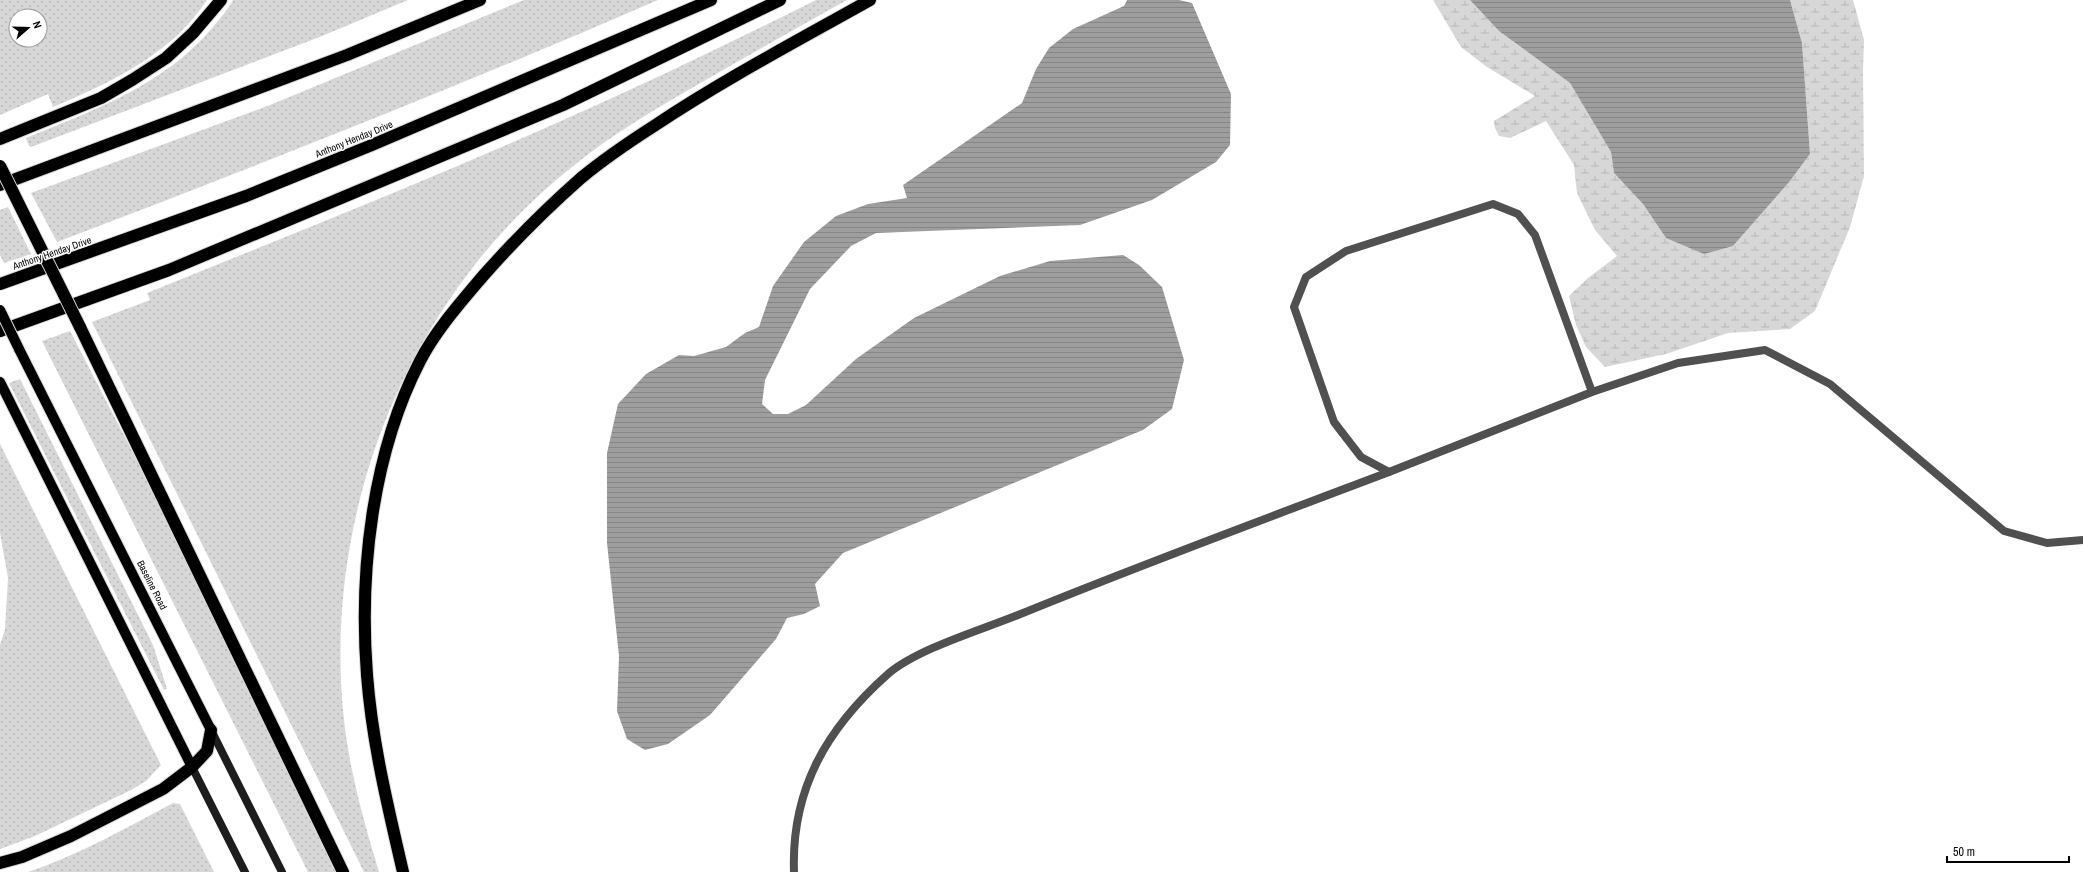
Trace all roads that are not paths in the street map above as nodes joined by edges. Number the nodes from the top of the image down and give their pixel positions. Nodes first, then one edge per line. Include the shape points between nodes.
1 (221, 0) edge
2 (480, 0) edge
3 (711, 0) edge
4 (780, 0) edge
5 (870, 0) edge
6 (0, 139) edge
7 (0, 166) edge
8 (0, 186) edge
9 (0, 284) edge
10 (0, 310) edge
11 (0, 331) edge
12 (0, 382) edge
13 (1592, 392) junction
14 (1389, 472) junction
15 (2083, 540) edge
16 (211, 730) junction
17 (192, 766) junction
18 (0, 863) edge
19 (244, 872) edge
20 (282, 872) edge
21 (344, 872) edge
22 (403, 872) edge
23 (794, 872) edge

1 - 6 highway via 193,33 166,58 132,80 100,98
2 - 8 highway via 347,55
3 - 9 highway, Anthony Henday Drive via 246,196
4 - 11 highway via 563,105 169,270
5 - 22 highway via 708,90 634,139 583,177 498,260 455,309 421,358 398,408 381,468 370,540 365,607 367,674 374,735
7 - 21 highway, bridge
10 - 16 main road, Baseline Road, bridge
12 - 17 main road
13 - 14 lane
13 - 14 lane via 1536,235 1518,214 1493,204 1346,251 1306,277 1294,307 1334,422 1361,457
13 - 15 lane via 1678,363 1765,350 1830,384 2004,531 2047,543
14 - 23 lane via 918,655 890,673 847,714 817,759 802,801 795,837
16 - 17 highway via 207,751
16 - 20 main road, Baseline Road
17 - 18 highway via 164,789 71,836 22,857
17 - 19 main road

